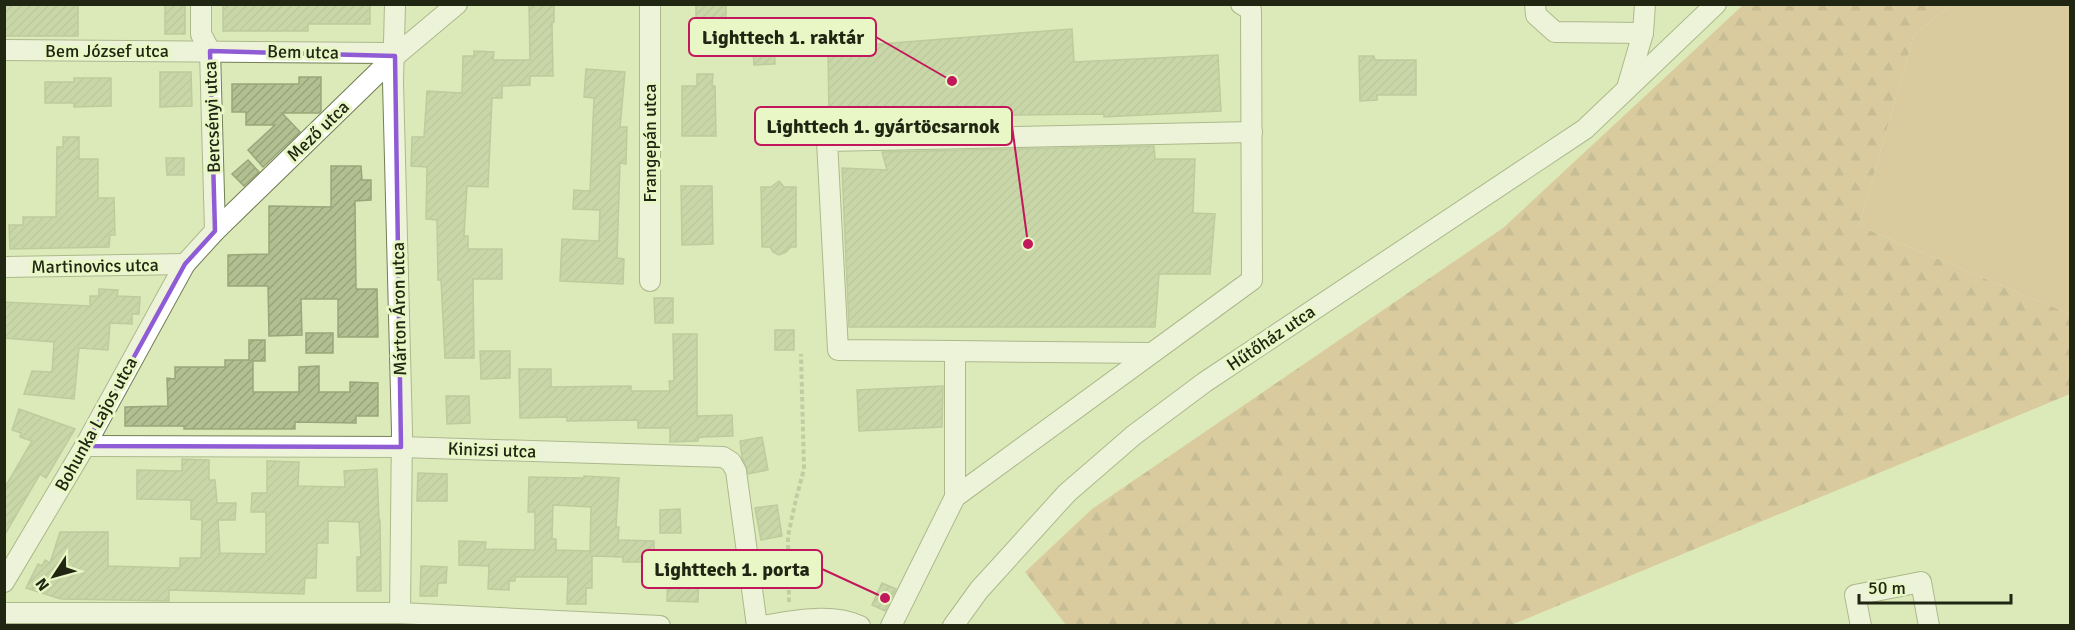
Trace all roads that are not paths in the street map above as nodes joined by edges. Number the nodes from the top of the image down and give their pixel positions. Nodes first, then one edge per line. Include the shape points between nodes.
1 (201, 4) edge
2 (395, 4) edge
3 (457, 4) edge
4 (650, 4) edge
5 (1241, 4) edge
6 (1536, 4) edge
7 (1645, 4) edge
8 (1716, 4) edge
9 (1643, 33) junction
10 (4, 50) edge
11 (210, 51) junction
12 (395, 56) junction
13 (1626, 91) junction
14 (1252, 132) junction
15 (215, 231) junction
16 (185, 264) junction
17 (4, 267) edge
18 (650, 281) dead end
19 (954, 351) junction
20 (1150, 353) junction
21 (85, 446) junction
22 (401, 447) junction
23 (955, 497) junction
24 (4, 582) edge
25 (4, 613) edge
26 (400, 613) junction
27 (660, 626) edge
28 (758, 626) edge
29 (860, 626) edge
30 (891, 626) edge
31 (953, 626) edge
32 (1861, 626) edge
33 (1929, 626) edge

1 - 11 street, Bercsényi utca via 201,34
2 - 12 street, Márton Áron utca
3 - 12 street, Mező utca
4 - 18 street, Frangepán utca
5 - 14 street via 1251,10
6 - 9 street via 1536,15 1555,32
7 - 9 street
8 - 13 street, Hűtőház utca
9 - 13 street
10 - 11 street, Bem József utca
11 - 12 street, Bem utca
11 - 15 street, Bercsényi utca
12 - 15 street, Mező utca
12 - 22 street, Márton Áron utca
13 - 31 street, Hűtőház utca via 1585,129 1205,382 1134,435 1067,493 979,590
14 - 19 street via 827,141 838,350
14 - 20 street via 1252,280
15 - 16 street, Mező utca
16 - 17 street, Martinovics utca
16 - 21 street, Bohunka Lajos utca
19 - 20 street
19 - 23 street
20 - 23 street
21 - 22 street, Kinizsi utca
21 - 24 street, Bohunka Lajos utca
22 - 26 street, Márton Áron utca
22 - 28 street, Kinizsi utca via 723,457 736,471
23 - 30 street
25 - 26 street
26 - 27 street
28 - 29 street via 844,619
32 - 33 street via 1855,595 1921,582

